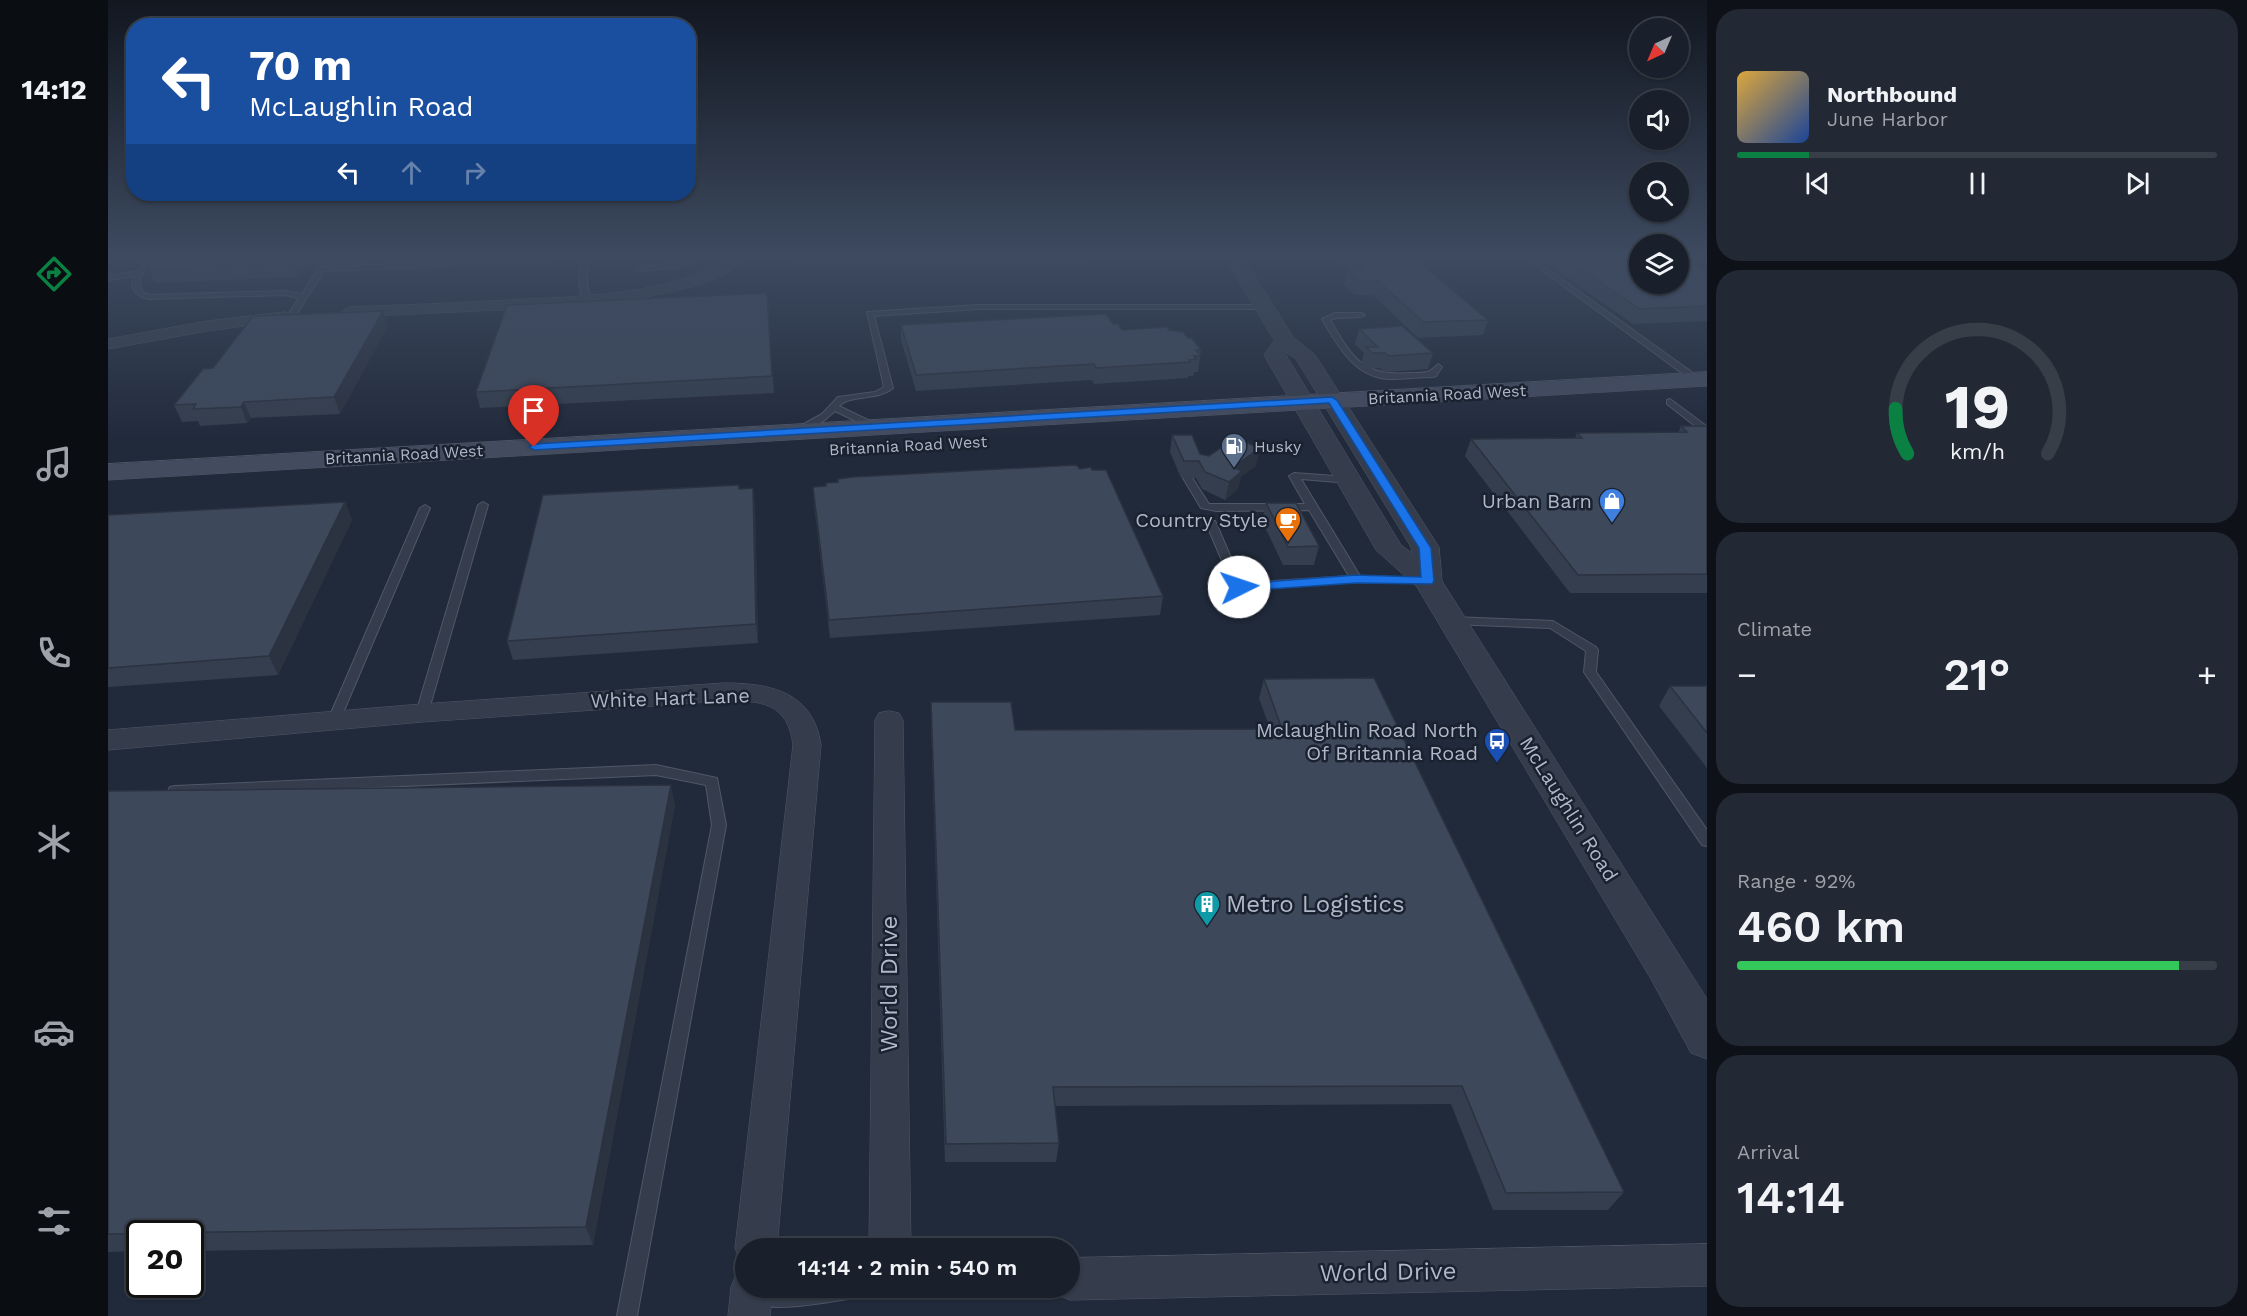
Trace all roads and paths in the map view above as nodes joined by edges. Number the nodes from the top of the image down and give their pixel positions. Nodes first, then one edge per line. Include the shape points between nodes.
1 (271, 318) edge
2 (871, 318) edge
3 (1271, 318) edge
4 (1327, 318) edge
5 (1611, 318) edge
6 (1285, 341) junction
7 (108, 344) edge
8 (1438, 367) dead end
9 (1704, 386) edge
10 (1670, 402) junction
11 (834, 407) junction
12 (1339, 410) junction
13 (1308, 411) junction
14 (874, 427) junction
15 (1702, 427) edge
16 (794, 432) junction
17 (108, 472) edge
18 (1188, 478) edge
19 (1349, 480) junction
20 (108, 489) edge
21 (483, 505) dead end
22 (1312, 507) junction
23 (425, 508) dead end
24 (1210, 524) dead end
25 (1356, 579) junction
26 (1428, 581) junction
27 (1454, 621) junction
28 (422, 713) junction
29 (334, 720) junction
30 (889, 720) dead end
31 (108, 740) edge
32 (156, 792) edge
33 (1707, 841) edge
34 (1707, 1039) edge
35 (757, 1238) edge
36 (890, 1238) edge
37 (1707, 1265) edge
38 (1080, 1279) edge
39 (767, 1298) edge
40 (751, 1299) edge
41 (627, 1316) edge

1 - 7 street
2 - 11 lane via 889,388 877,393 838,395
3 - 6 street, McLaughlin Road
4 - 8 lane via 1340,342 1374,375 1433,374
5 - 9 lane
6 - 12 street, McLaughlin Road via 1304,355
6 - 13 street, McLaughlin Road via 1275,355
9 - 10 main road, Britannia Road West
9 - 12 main road, Britannia Road West
10 - 12 main road, Britannia Road West
10 - 15 lane
11 - 14 lane
11 - 16 lane
12 - 13 main road, Britannia Road West
12 - 26 street, McLaughlin Road via 1425,548
13 - 14 main road, Britannia Road West
13 - 19 street, McLaughlin Road
13 - 20 main road, Britannia Road West
14 - 16 main road, Britannia Road West
16 - 17 main road, Britannia Road West
18 - 22 lane via 1204,506
19 - 22 lane via 1294,476
19 - 26 street, McLaughlin Road via 1390,550
21 - 28 lane
22 - 25 lane
23 - 29 lane
24 - 25 lane via 1239,587
25 - 26 lane
26 - 27 street, McLaughlin Road
27 - 33 lane via 1553,625 1592,650 1590,672
27 - 34 street, McLaughlin Road
28 - 29 street, White Hart Lane
28 - 35 street, White Hart Lane via 740,692 778,701 802,722 807,745
29 - 31 street, White Hart Lane
30 - 36 street, World Drive
32 - 41 lane via 656,770 712,781 719,825
37 - 38 street, World Drive
39 - 40 lane

